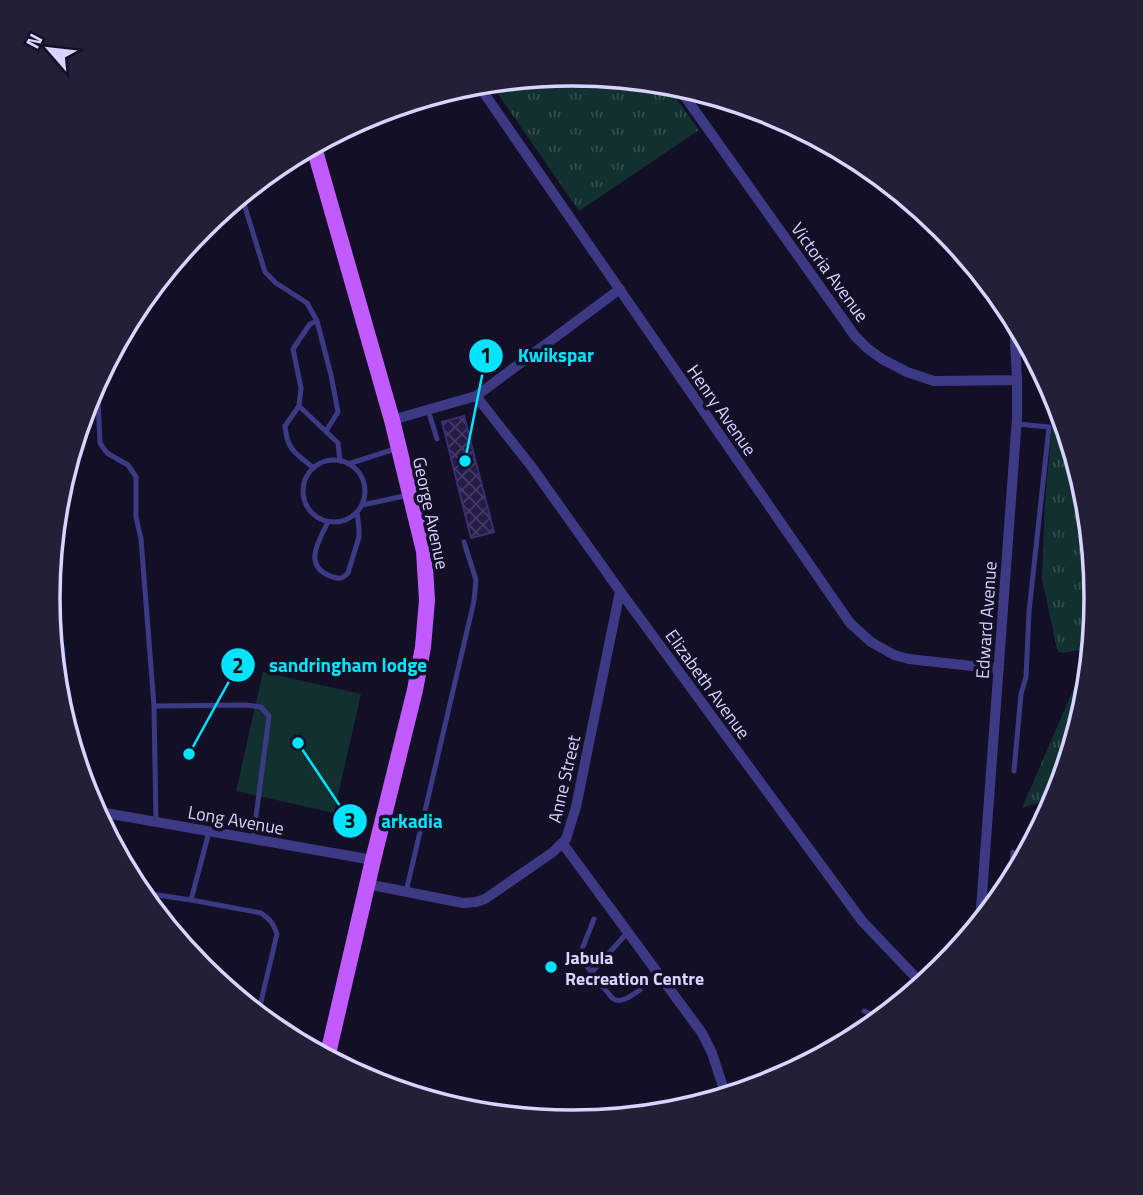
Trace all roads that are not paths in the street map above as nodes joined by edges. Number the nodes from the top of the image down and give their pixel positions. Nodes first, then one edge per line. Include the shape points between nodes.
1 (485, 93) edge
2 (686, 99) edge
3 (316, 154) edge
4 (244, 205) edge
5 (620, 289) junction
6 (317, 321) junction
7 (1015, 342) edge
8 (1017, 380) junction
9 (476, 396) junction
10 (98, 402) edge
11 (299, 406) junction
12 (428, 411) junction
13 (391, 420) junction
14 (1017, 424) junction
15 (326, 431) junction
16 (437, 439) dead end
17 (397, 448) junction
18 (341, 461) junction
19 (348, 464) junction
20 (314, 468) junction
21 (409, 495) junction
22 (362, 505) junction
23 (357, 512) junction
24 (328, 522) junction
25 (464, 542) dead end
26 (620, 591) junction
27 (999, 669) junction
28 (154, 706) junction
29 (1014, 771) dead end
30 (107, 813) edge
31 (156, 822) junction
32 (209, 831) junction
33 (253, 840) junction
34 (563, 844) junction
35 (1013, 852) dead end
36 (1012, 858) edge
37 (373, 860) junction
38 (367, 884) junction
39 (406, 892) junction
40 (155, 895) edge
41 (191, 900) junction
42 (981, 904) edge
43 (594, 919) dead end
44 (628, 932) junction
45 (592, 972) junction
46 (915, 977) edge
47 (640, 990) dead end
48 (260, 1004) edge
49 (864, 1011) dead end
50 (870, 1013) edge
51 (329, 1049) edge
52 (723, 1086) edge

1 - 5 street, Henry Avenue
2 - 8 street, Victoria Avenue via 867,348 907,372 934,381
3 - 13 main road, George Avenue
4 - 6 lane via 265,272 307,303
5 - 9 street
5 - 27 street, Henry Avenue via 850,623 894,655
6 - 11 lane via 293,349 301,388
6 - 15 lane via 338,412
7 - 8 street, Edward Avenue
8 - 14 street, Edward Avenue
9 - 12 street
9 - 26 street, Elizabeth Avenue
10 - 28 lane via 100,443 136,477
11 - 15 lane
11 - 20 lane via 285,426 286,438 291,451
12 - 13 street
12 - 16 lane, George Avenue
13 - 17 main road, George Avenue
14 - 27 street, Edward Avenue
14 - 29 lane via 1049,427
15 - 18 lane via 338,443
17 - 19 lane
17 - 21 main road, George Avenue
18 - 19 lane
18 - 20 lane
19 - 22 lane via 363,482
20 - 24 lane via 304,485 305,501 314,514
21 - 22 lane
21 - 37 main road, George Avenue via 424,551 426,622 415,690
22 - 23 lane
23 - 24 lane via 344,521
23 - 24 lane via 359,537 348,573 340,579 316,564 314,554
25 - 39 lane, George Avenue via 476,580 474,601
26 - 34 street, Anne Street via 573,821
26 - 46 street, Elizabeth Avenue via 862,922
27 - 42 street, Edward Avenue
28 - 31 lane
28 - 33 lane via 246,705 261,707 269,716
30 - 31 street, Long Avenue
31 - 32 street, Long Avenue
32 - 33 street, Long Avenue
32 - 41 lane
33 - 37 street, Long Avenue
34 - 39 street, Anne Street via 481,901 463,903
34 - 44 street
35 - 36 lane
37 - 38 main road, George Avenue
38 - 39 street, Anne Street
38 - 51 main road, George Avenue
40 - 41 lane
41 - 48 lane via 261,913 274,924 277,934
43 - 45 lane via 581,954
44 - 45 lane
44 - 52 street via 702,1033
45 - 47 lane via 616,1001
49 - 50 lane

